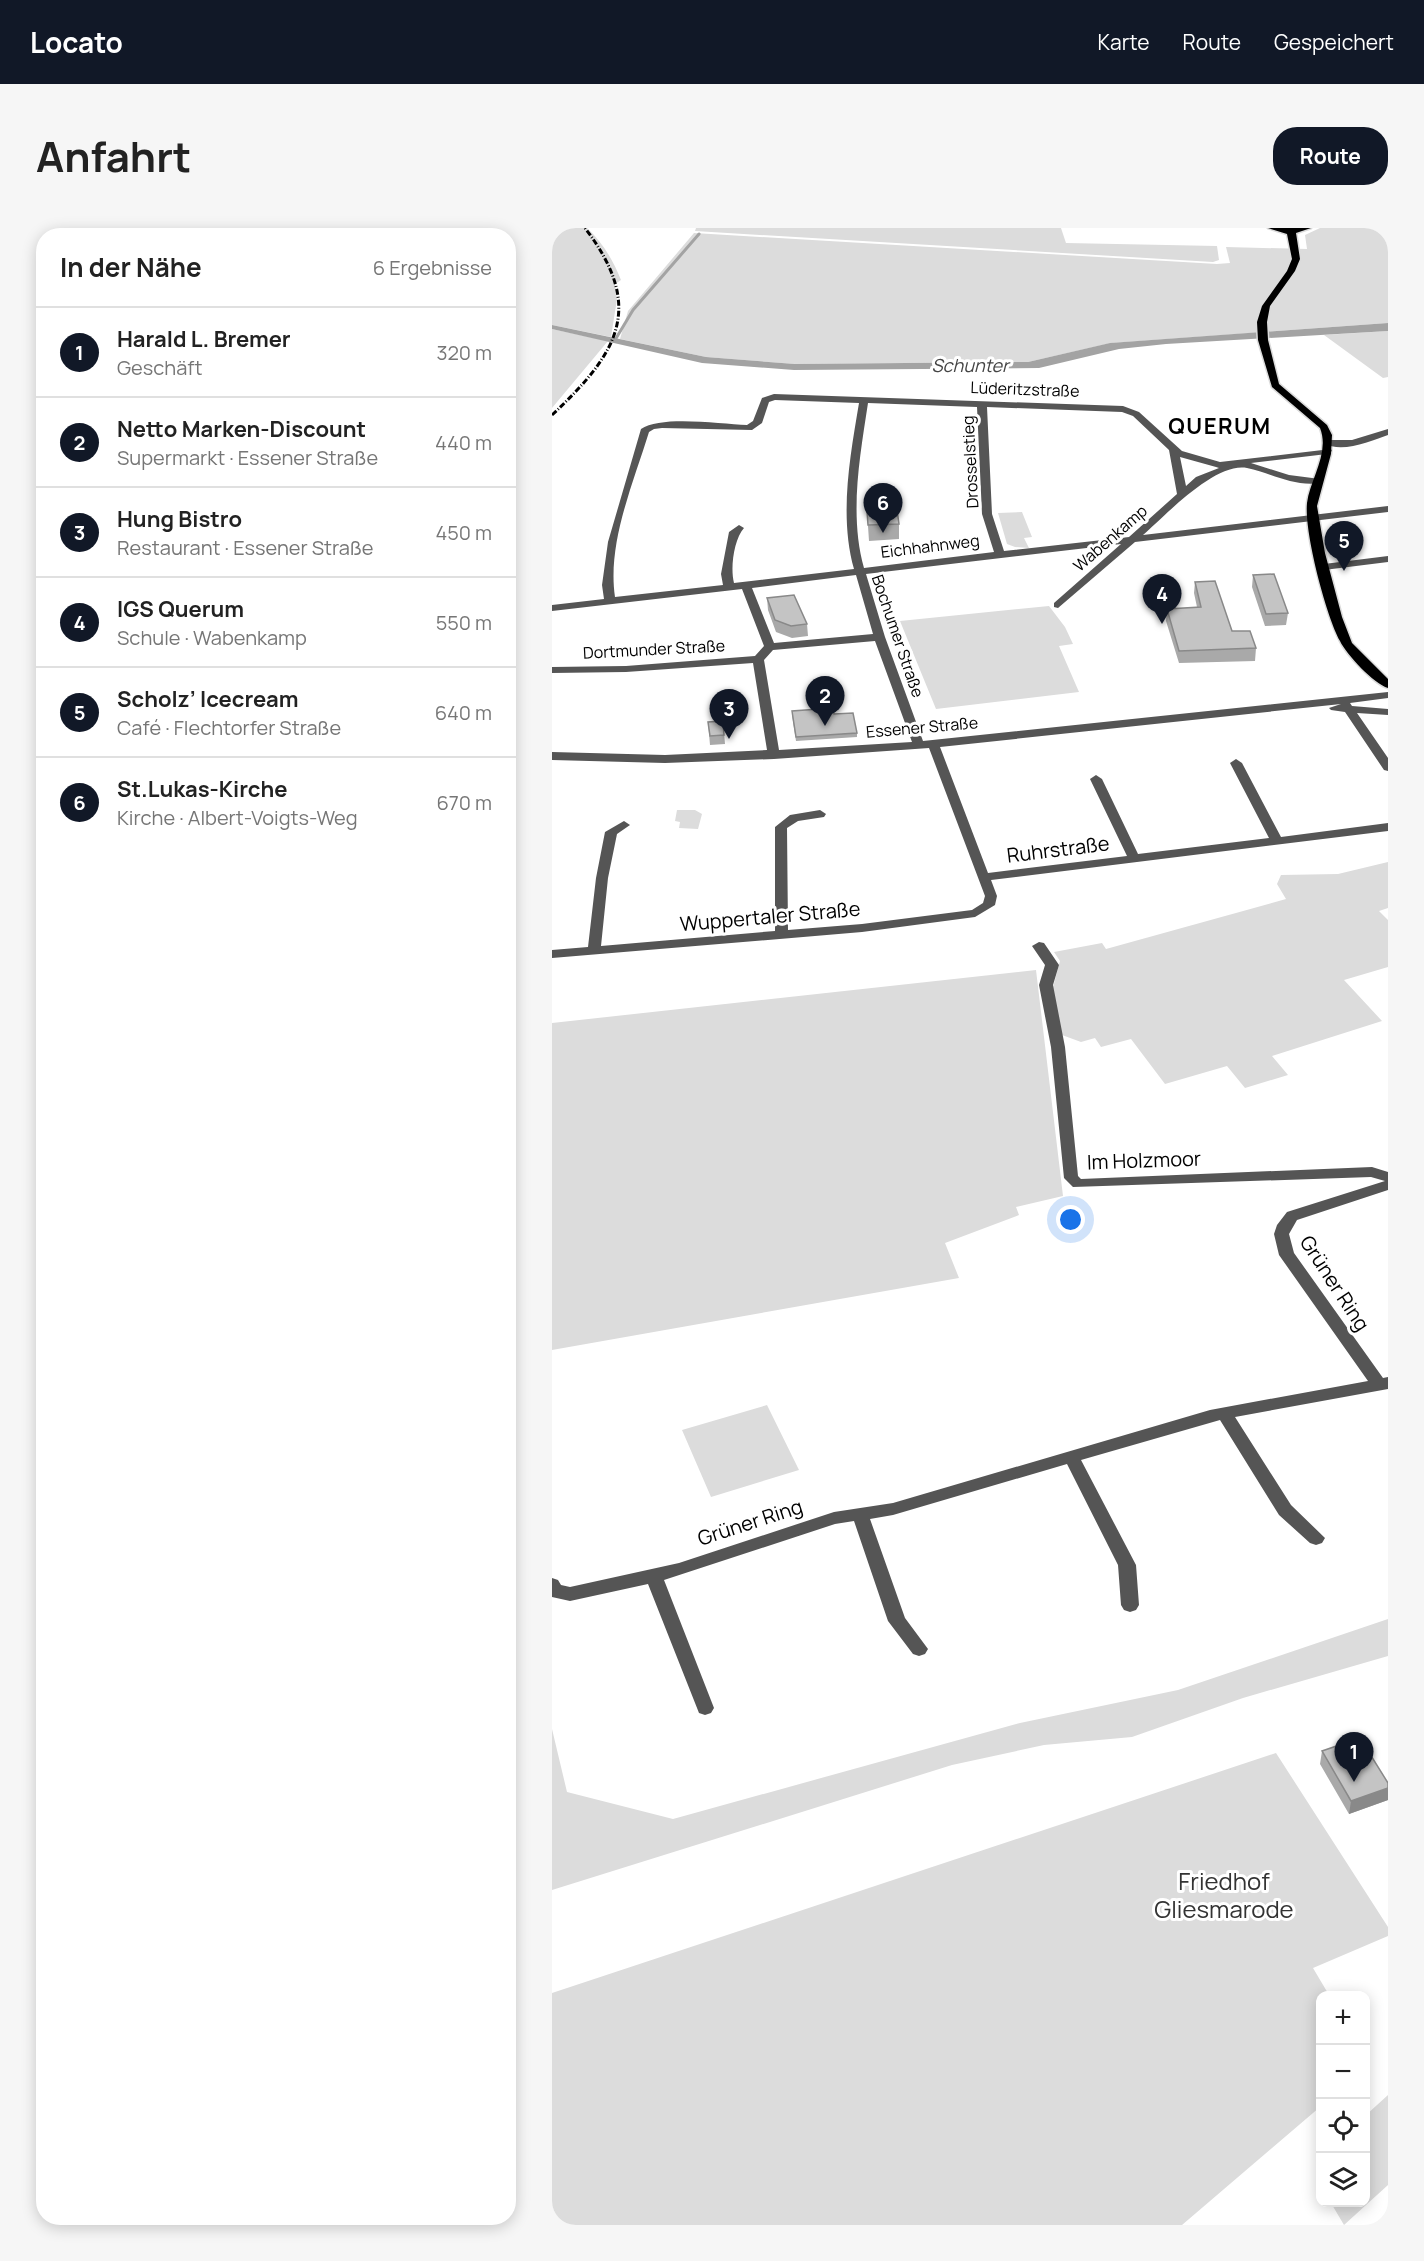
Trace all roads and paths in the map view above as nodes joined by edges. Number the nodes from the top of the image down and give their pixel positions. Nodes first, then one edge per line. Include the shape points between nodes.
1 (1272, 228) edge
2 (1307, 228) edge
3 (1291, 232) junction
4 (864, 399) junction
5 (982, 403) junction
6 (1388, 432) edge
7 (1328, 447) junction
8 (1173, 450) junction
9 (1235, 464) junction
10 (1316, 481) junction
11 (1182, 495) junction
12 (1388, 509) edge
13 (1312, 518) junction
14 (739, 528) dead end
15 (1136, 539) junction
16 (1000, 555) junction
17 (1388, 559) edge
18 (1324, 567) junction
19 (859, 571) junction
20 (746, 585) junction
21 (729, 587) junction
22 (610, 601) junction
23 (1058, 605) dead end
24 (552, 608) edge
25 (879, 637) junction
26 (770, 647) junction
27 (758, 659) junction
28 (552, 670) edge
29 (1388, 685) edge
30 (1388, 695) edge
31 (1346, 704) junction
32 (1388, 712) edge
33 (933, 744) junction
34 (919, 745) junction
35 (774, 755) junction
36 (555, 758) edge
37 (1236, 763) dead end
38 (1388, 767) edge
39 (1096, 779) dead end
40 (820, 814) dead end
41 (624, 825) dead end
42 (1388, 827) edge
43 (1277, 842) junction
44 (1135, 860) junction
45 (985, 877) junction
46 (782, 934) junction
47 (1039, 946) dead end
48 (594, 950) junction
49 (552, 954) edge
50 (1388, 1177) edge
51 (1388, 1185) edge
52 (1383, 1384) edge
53 (1224, 1413) junction
54 (1071, 1457) junction
55 (860, 1514) junction
56 (1316, 1538) dead end
57 (654, 1576) junction
58 (552, 1585) edge
59 (1130, 1605) dead end
60 (919, 1649) dead end
61 (705, 1708) dead end

1 - 3 main road
2 - 3 main road
3 - 7 main road via 1296,255 1263,313 1263,340 1275,385 1324,427
4 - 5 street, Lüderitzstraße
4 - 19 street, Bochumer Straße via 852,489 853,547
4 - 22 street, Lüderitzstraße via 768,398 757,423 749,428 662,425 644,431 612,550 607,591
5 - 8 street, Lüderitzstraße via 1116,408 1136,414
5 - 16 street, Drosselstieg via 987,514
6 - 7 street
7 - 9 street
7 - 10 main road
8 - 9 street via 1220,465
8 - 11 street
9 - 10 street
9 - 11 street, Wabenkamp via 1200,479
10 - 13 main road
11 - 15 street, Wabenkamp
12 - 13 street, Eichhahnweg
13 - 15 street, Eichhahnweg
13 - 18 main road
14 - 21 street via 734,532 726,574
15 - 16 street, Eichhahnweg
15 - 23 street, Wabenkamp
16 - 19 street, Eichhahnweg
17 - 18 street
18 - 29 main road via 1345,641
19 - 20 street, Eichhahnweg
19 - 25 street, Bochumer Straße
20 - 21 street, Eichhahnweg
20 - 26 street
21 - 22 street, Eichhahnweg
22 - 24 street, Eichhahnweg
25 - 26 street
25 - 34 street, Bochumer Straße
26 - 27 street
27 - 28 street, Dortmunder Straße via 647,668
27 - 35 street
30 - 31 street, Essener Straße
31 - 32 street, Essener Straße
31 - 33 street, Essener Straße via 1287,705
31 - 38 street
33 - 34 street, Essener Straße
33 - 45 street
34 - 35 street, Essener Straße
35 - 36 street, Essener Straße
37 - 43 street
39 - 44 street, Ruhrstraße
40 - 46 street via 794,818 781,827
41 - 48 street via 611,832
42 - 43 street, Ruhrstraße
43 - 44 street, Ruhrstraße
44 - 45 street, Ruhrstraße
45 - 46 street, Wuppertaler Straße via 991,896 989,905 975,913
46 - 48 street, Wuppertaler Straße
47 - 50 street, Im Holzmoor via 1052,965 1048,998 1058,1047 1071,1178 1077,1184 1372,1172
48 - 49 street, Wuppertaler Straße
51 - 52 street, Grüner Ring via 1292,1216 1280,1234 1287,1255
52 - 53 street, Grüner Ring
53 - 54 street, Grüner Ring
53 - 56 street via 1285,1510
54 - 55 street, Grüner Ring via 893,1509
54 - 59 street via 1127,1565
55 - 57 street, Grüner Ring via 834,1518
55 - 60 street via 897,1621
57 - 58 street, Grüner Ring via 570,1594 555,1591
57 - 61 street

